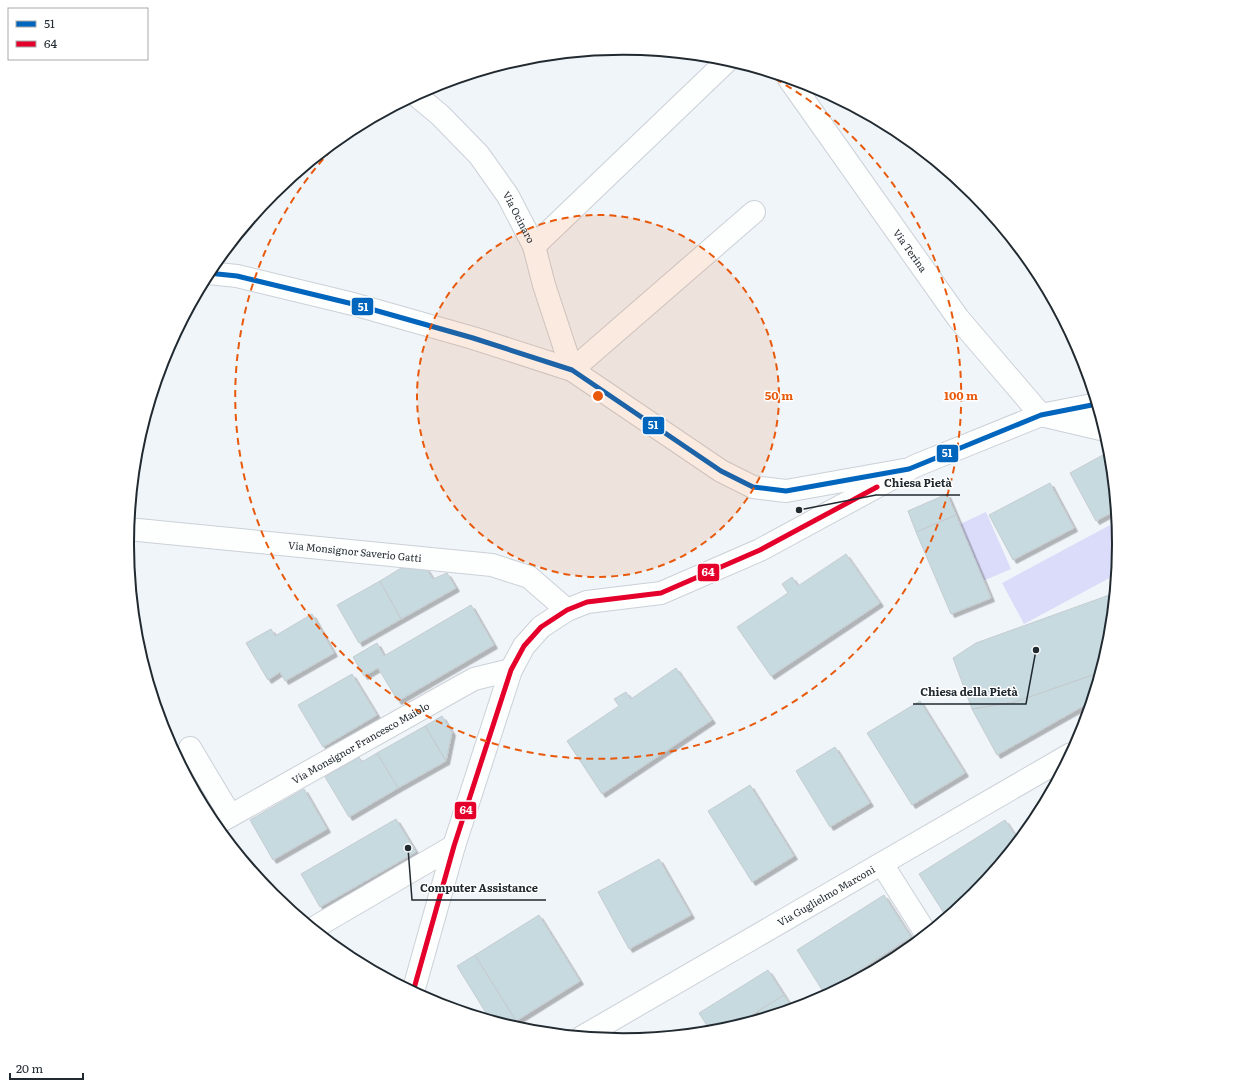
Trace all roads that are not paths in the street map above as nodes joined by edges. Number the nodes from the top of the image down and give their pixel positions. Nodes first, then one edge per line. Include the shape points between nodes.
1 (723, 65) edge
2 (795, 86) edge
3 (420, 99) edge
4 (754, 212) dead end
5 (534, 246) junction
6 (216, 274) edge
7 (572, 370) junction
8 (1092, 405) edge
9 (1041, 415) junction
10 (1098, 428) edge
11 (909, 469) junction
12 (134, 531) edge
13 (567, 610) junction
14 (511, 670) junction
15 (190, 748) dead end
16 (1063, 759) edge
17 (222, 820) edge
18 (454, 846) junction
19 (882, 864) junction
20 (316, 926) edge
21 (924, 931) edge
22 (414, 988) edge
23 (589, 1033) edge

1 - 5 street
2 - 9 street, Via Terina via 958,318
3 - 5 street, Via Ocinaro via 479,155 508,196
4 - 7 street
5 - 7 street, Via Ocinaro
6 - 7 street via 237,276 353,304 473,338
7 - 11 street via 722,472 753,487 786,491
8 - 9 street
9 - 10 street
9 - 11 street
11 - 13 street via 760,550 661,593 587,602
12 - 13 street, Via Monsignor Saverio Gatti via 492,565 529,577
13 - 14 street via 541,627 524,646
14 - 17 street, Via Monsignor Francesco Maiolo via 474,679
14 - 18 street
15 - 17 street
16 - 19 street, Via Guglielmo Marconi
18 - 20 street
18 - 22 street
19 - 21 street
19 - 23 street, Via Guglielmo Marconi

